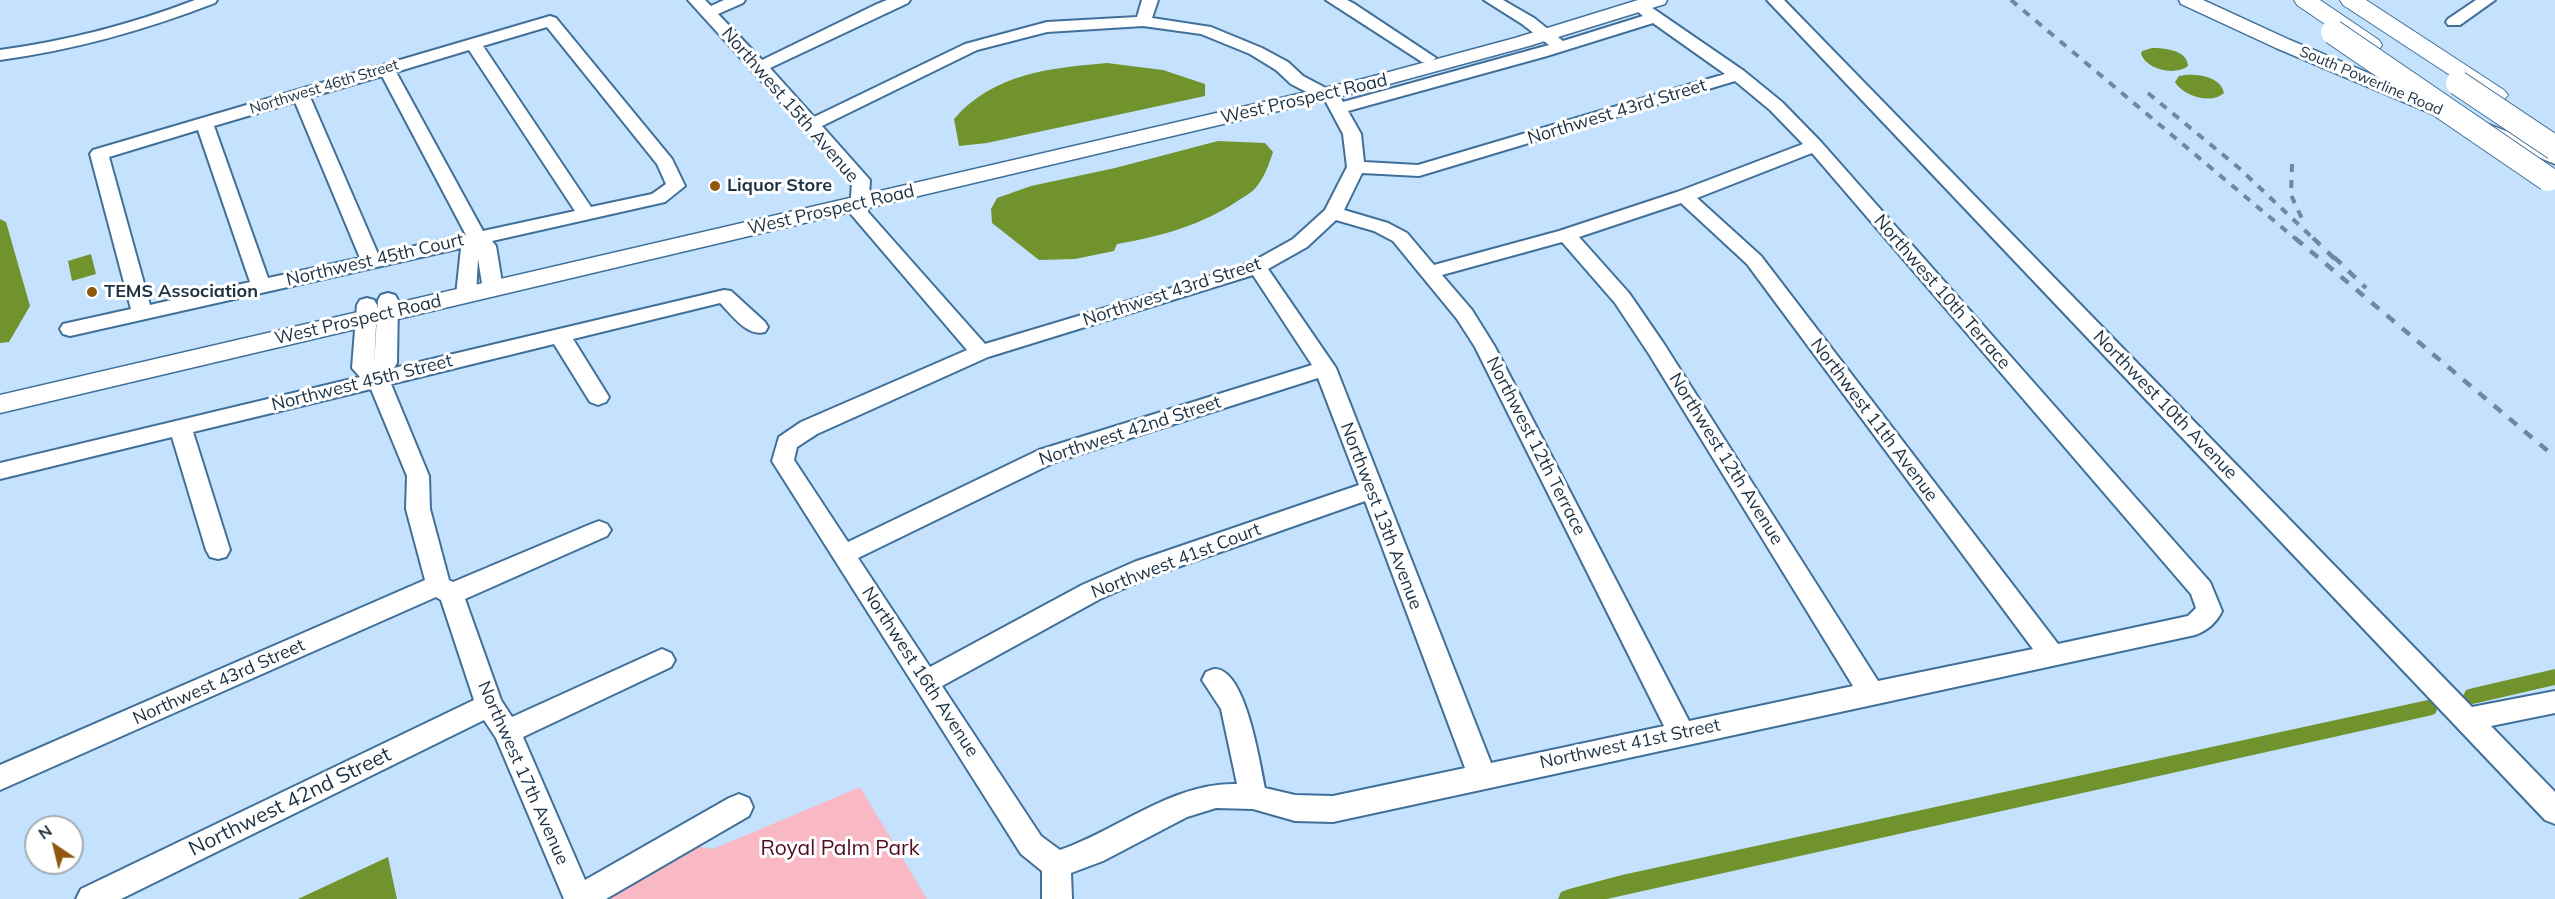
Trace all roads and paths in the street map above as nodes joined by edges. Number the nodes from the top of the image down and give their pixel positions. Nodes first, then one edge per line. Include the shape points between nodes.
1 (209, 0) edge
2 (696, 0) edge
3 (736, 0) edge
4 (902, 0) edge
5 (1150, 0) edge
6 (1334, 0) edge
7 (1492, 0) edge
8 (1775, 0) edge
9 (2187, 0) edge
10 (2215, 0) edge
11 (2286, 0) edge
12 (2305, 0) edge
13 (2332, 0) edge
14 (2351, 0) edge
15 (2487, 0) edge
16 (1644, 6) edge
17 (708, 13) junction
18 (1143, 21) junction
19 (2454, 22) dead end
20 (1549, 36) junction
21 (473, 44) junction
22 (2283, 44) junction
23 (0, 55) edge
24 (1428, 58) junction
25 (2359, 64) junction
26 (760, 67) junction
27 (386, 68) junction
28 (1738, 75) junction
29 (300, 93) junction
30 (1324, 96) junction
31 (204, 123) junction
32 (811, 125) junction
33 (2555, 134) edge
34 (1815, 146) junction
35 (2555, 147) edge
36 (1356, 167) junction
37 (2553, 173) edge
38 (676, 186) joint
39 (1684, 196) junction
40 (860, 197) junction
41 (586, 213) junction
42 (1334, 213) junction
43 (1566, 234) junction
44 (477, 237) junction
45 (371, 260) junction
46 (1257, 267) junction
47 (1431, 272) junction
48 (492, 282) junction
49 (261, 286) junction
50 (467, 288) junction
51 (377, 309) junction
52 (142, 312) junction
53 (758, 327) dead end
54 (70, 329) dead end
55 (560, 336) junction
56 (981, 352) junction
57 (1325, 368) junction
58 (378, 379) junction
59 (0, 389) edge
60 (598, 397) dead end
61 (0, 404) edge
62 (180, 427) junction
63 (787, 443) joint
64 (0, 471) edge
65 (1371, 490) junction
66 (599, 530) dead end
67 (218, 550) dead end
68 (844, 554) junction
69 (445, 590) junction
70 (2210, 611) joint
71 (2052, 655) junction
72 (662, 660) dead end
73 (1215, 680) dead end
74 (926, 682) junction
75 (1872, 694) junction
76 (2555, 702) edge
77 (489, 705) junction
78 (2467, 719) junction
79 (507, 732) junction
80 (1681, 732) junction
81 (1482, 776) junction
82 (0, 778) edge
83 (1253, 797) junction
84 (740, 807) dead end
85 (2555, 811) edge
86 (1056, 865) junction
87 (91, 899) edge
88 (579, 899) edge
89 (1057, 899) edge

1 - 23 street via 105,35 43,50
2 - 17 street, Northwest 15th Avenue
3 - 17 street
4 - 26 street
5 - 18 street
6 - 24 street
7 - 20 street
8 - 78 street, Northwest 10th Avenue
9 - 22 main road, South Powerline Road
10 - 25 main road
11 - 37 highway, bridge
12 - 37 highway
13 - 35 highway, bridge
14 - 33 highway
15 - 19 street
16 - 20 main road, West Prospect Road
16 - 28 street, Northwest 10th Terrace
17 - 26 street, Northwest 15th Avenue
18 - 30 street via 1205,30 1256,51
18 - 32 street via 1047,27 971,47
20 - 24 main road, West Prospect Road
20 - 30 main road, West Prospect Road
21 - 27 street, Northwest 46th Street
21 - 38 street, Northwest 46th Street via 550,21 666,163
21 - 41 street
22 - 25 main road
22 - 37 main road, South Powerline Road
24 - 30 main road, West Prospect Road
25 - 35 main road
26 - 32 street, Northwest 15th Avenue
27 - 29 street, Northwest 46th Street
27 - 44 street
28 - 34 street, Northwest 10th Terrace
28 - 36 street, Northwest 43rd Street via 1419,171
29 - 31 street, Northwest 46th Street
29 - 45 street
30 - 36 street via 1352,134
30 - 40 main road, West Prospect Road
31 - 49 street
31 - 52 street, Northwest 46th Street via 99,154
32 - 40 street, Northwest 15th Avenue via 861,180
34 - 39 street
34 - 70 street, Northwest 10th Terrace via 2201,589
36 - 42 street, Northwest 43rd Street
38 - 41 street, Northwest 45th Court via 658,198
39 - 43 street
39 - 71 street, Northwest 11th Avenue via 1754,260
40 - 48 main road, West Prospect Road
40 - 56 street, Northwest 15th Avenue via 859,213
41 - 44 street, Northwest 45th Court
42 - 46 street, Northwest 43rd Street via 1300,243
42 - 47 street, Northwest 12th Terrace via 1400,237
43 - 47 street
43 - 75 street, Northwest 12th Avenue via 1622,298 1657,349
44 - 45 street, Northwest 45th Court
44 - 48 street via 486,246
44 - 50 street via 469,251
45 - 49 street, Northwest 45th Court
46 - 56 street, Northwest 43rd Street
46 - 57 street, Northwest 13th Avenue
47 - 80 street, Northwest 12th Terrace via 1485,347
48 - 50 main road, West Prospect Road
49 - 52 street, Northwest 45th Court
50 - 51 main road, West Prospect Road
51 - 58 street, Northwest 17th Avenue via 363,368
51 - 59 main road, West Prospect Road
51 - 61 main road, West Prospect Road
52 - 54 street, Northwest 45th Court
53 - 55 street, Northwest 45th Street via 724,296
55 - 58 street, Northwest 45th Street
55 - 60 street
56 - 63 street, Northwest 43rd Street via 809,428
57 - 65 street, Northwest 13th Avenue
57 - 68 street, Northwest 42nd Street via 1047,456
58 - 62 street, Northwest 45th Street
58 - 69 street, Northwest 17th Avenue via 418,476 418,509
62 - 64 street, Northwest 45th Street
62 - 67 street
63 - 68 street, Northwest 16th Avenue via 783,461
65 - 74 street, Northwest 41st Court via 1143,569 1091,592
65 - 81 street, Northwest 13th Avenue
66 - 69 street, Northwest 43rd Street
68 - 74 street, Northwest 16th Avenue
69 - 77 street, Northwest 17th Avenue
69 - 82 street, Northwest 43rd Street
70 - 71 street, Northwest 41st Street via 2195,625
71 - 75 street, Northwest 41st Street
72 - 79 street
73 - 83 street via 1234,706
74 - 86 street, Northwest 16th Avenue via 1031,845
75 - 80 street, Northwest 41st Street
76 - 78 street
77 - 79 street, Northwest 17th Avenue
77 - 87 street, Northwest 42nd Street
78 - 85 street, Northwest 10th Avenue
79 - 88 street, Northwest 17th Avenue
80 - 81 street, Northwest 41st Street
81 - 83 street, Northwest 41st Street via 1333,808 1295,808
83 - 86 street, Northwest 41st Street via 1216,796 1180,807 1093,852
84 - 88 street
86 - 89 street

